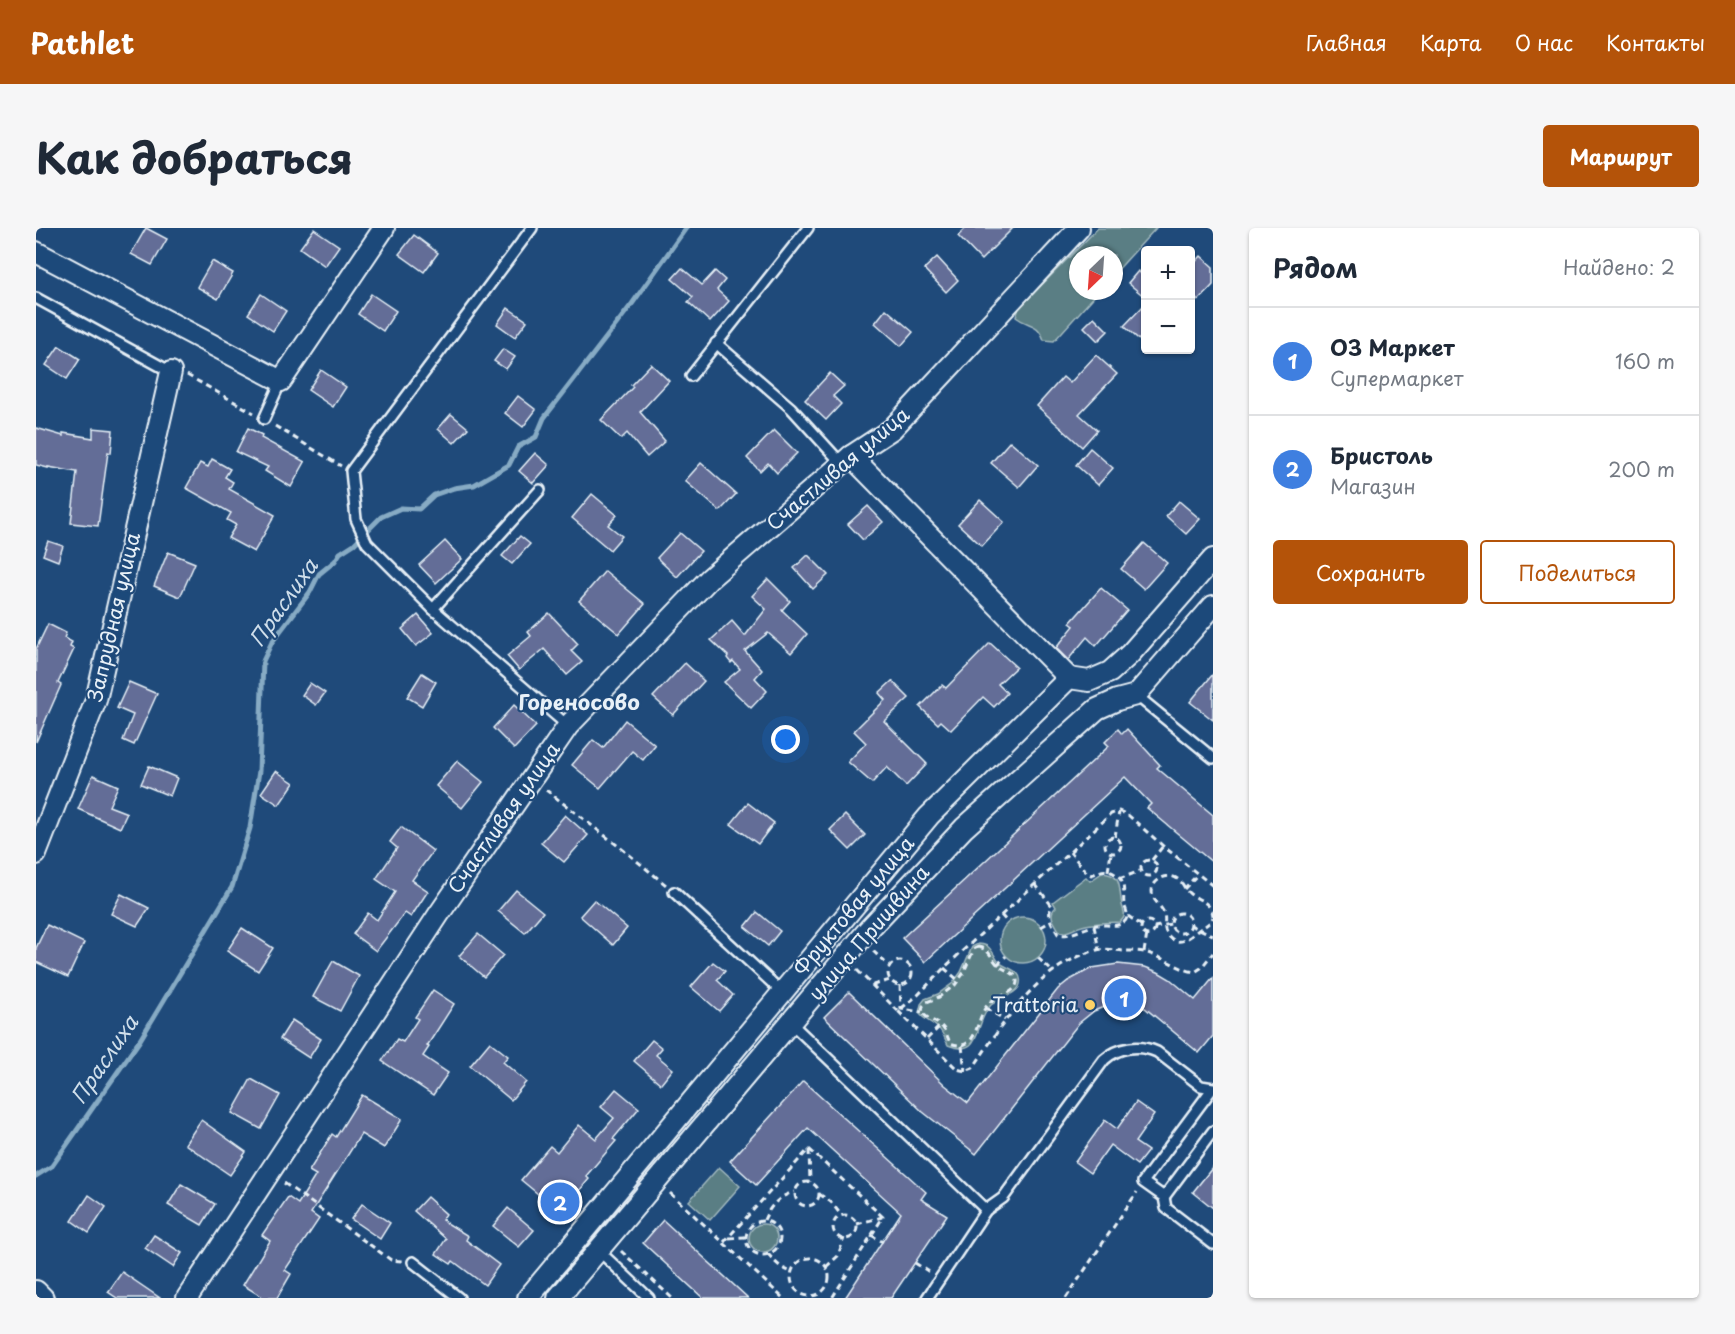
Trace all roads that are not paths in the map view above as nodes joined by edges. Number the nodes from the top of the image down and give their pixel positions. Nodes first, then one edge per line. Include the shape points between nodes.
1 (384, 228) edge
2 (532, 228) edge
3 (808, 228) edge
4 (1079, 228) edge
5 (36, 252) edge
6 (36, 298) edge
7 (716, 343) junction
8 (171, 372) joint
9 (691, 376) dead end
10 (281, 381) junction
11 (264, 418) dead end
12 (847, 460) junction
13 (540, 490) dead end
14 (1213, 559) edge
15 (1213, 606) edge
16 (433, 609) junction
17 (1069, 678) junction
18 (1136, 695) junction
19 (568, 726) junction
20 (1213, 758) edge
21 (36, 854) edge
22 (674, 892) road end
23 (782, 992) junction
24 (791, 1023) junction
25 (1213, 1088) edge
26 (1213, 1131) edge
27 (1164, 1197) junction
28 (986, 1210) junction
29 (1213, 1244) edge
30 (598, 1250) junction
31 (413, 1262) road end
32 (36, 1291) edge
33 (44, 1298) edge
34 (187, 1298) edge
35 (459, 1298) edge
36 (528, 1298) edge
37 (558, 1298) edge
38 (649, 1298) edge
39 (927, 1298) edge

1 - 10 street
2 - 16 lane via 351,471 356,519 367,543
3 - 7 lane
4 - 12 street, Счастливая улица via 892,429
5 - 10 street
6 - 8 lane
7 - 9 lane
7 - 12 lane
8 - 21 street, Запрудная улица via 96,700
10 - 11 lane
12 - 17 street
12 - 19 street, Счастливая улица via 710,578
13 - 16 lane
14 - 17 street via 1110,672 1089,681
15 - 18 street
16 - 19 lane
17 - 23 street, Фруктовая улица via 928,816
18 - 20 lane
18 - 24 street, улица Пришвина via 1097,709 972,821 869,929
19 - 34 street, Счастливая улица via 439,914
22 - 23 lane
23 - 36 street, Фруктовая улица
24 - 28 lane
24 - 30 street, улица Пришвина
25 - 27 lane via 1143,1182
25 - 28 lane via 1201,1086 1150,1048 1112,1053 1004,1198
26 - 27 lane
27 - 29 lane via 1166,1208
28 - 39 lane
30 - 37 street, улица Пришвина
30 - 38 lane
31 - 35 lane
32 - 33 street

